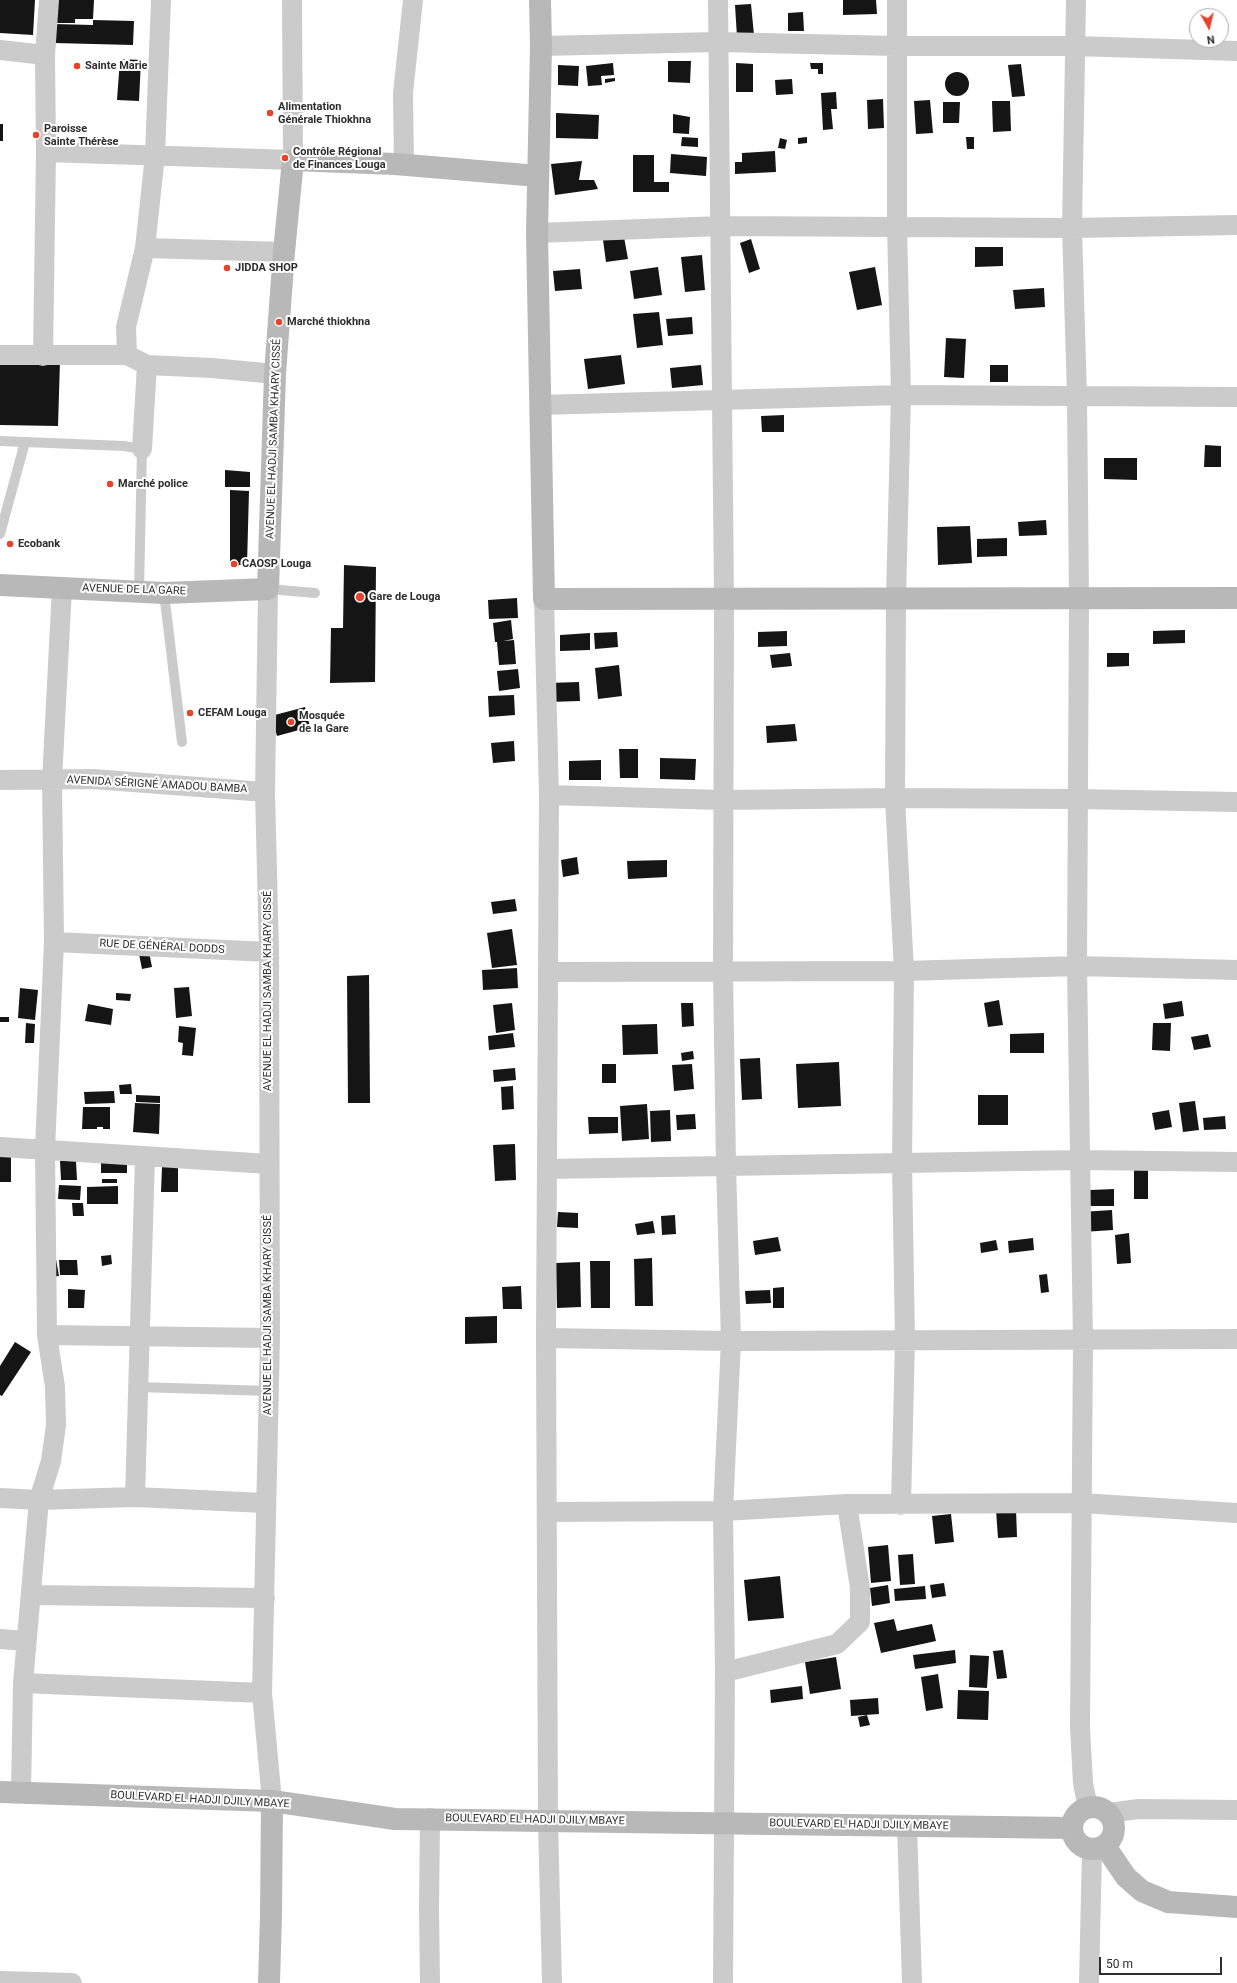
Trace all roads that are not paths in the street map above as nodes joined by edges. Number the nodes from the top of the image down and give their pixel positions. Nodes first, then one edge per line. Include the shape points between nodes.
1 (48, 0) edge
2 (161, 0) edge
3 (292, 0) edge
4 (413, 0) edge
5 (540, 0) edge
6 (718, 0) edge
7 (897, 0) edge
8 (1076, 0) edge
9 (718, 42) junction
10 (541, 46) junction
11 (896, 46) junction
12 (1075, 46) junction
13 (0, 50) edge
14 (1237, 51) edge
15 (45, 55) junction
16 (46, 152) junction
17 (156, 155) junction
18 (293, 160) junction
19 (404, 165) junction
20 (538, 176) junction
21 (1237, 225) edge
22 (721, 226) junction
23 (897, 226) junction
24 (1072, 228) junction
25 (537, 233) junction
26 (145, 248) junction
27 (284, 252) junction
28 (0, 355) edge
29 (127, 355) junction
30 (43, 356) junction
31 (147, 365) junction
32 (275, 374) junction
33 (901, 395) junction
34 (1077, 397) junction
35 (1237, 397) edge
36 (722, 400) junction
37 (540, 405) junction
38 (0, 441) edge
39 (25, 442) junction
40 (142, 449) junction
41 (0, 534) edge
42 (0, 585) edge
43 (62, 588) junction
44 (268, 589) junction
45 (139, 591) junction
46 (164, 593) junction
47 (315, 594) dead end
48 (724, 598) junction
49 (896, 598) junction
50 (1079, 598) junction
51 (1237, 598) edge
52 (544, 599) junction
53 (182, 742) dead end
54 (0, 780) edge
55 (52, 780) junction
56 (265, 792) junction
57 (549, 795) junction
58 (895, 798) junction
59 (1077, 799) junction
60 (722, 800) junction
61 (1237, 802) edge
62 (54, 942) junction
63 (269, 952) junction
64 (1078, 966) junction
65 (1237, 970) edge
66 (904, 971) junction
67 (548, 972) junction
68 (723, 972) junction
69 (0, 1147) edge
70 (45, 1149) junction
71 (145, 1156) junction
72 (1080, 1160) junction
73 (1237, 1162) edge
74 (268, 1164) junction
75 (902, 1164) junction
76 (726, 1165) junction
77 (547, 1169) junction
78 (47, 1336) junction
79 (139, 1337) junction
80 (270, 1338) junction
81 (546, 1338) junction
82 (1237, 1339) edge
83 (905, 1340) junction
84 (731, 1341) junction
85 (1083, 1341) junction
86 (138, 1387) junction
87 (269, 1391) junction
88 (135, 1497) junction
89 (0, 1498) edge
90 (39, 1500) junction
91 (265, 1503) junction
92 (1082, 1503) junction
93 (847, 1504) junction
94 (901, 1505) junction
95 (723, 1511) junction
96 (546, 1512) junction
97 (1237, 1513) edge
98 (31, 1595) junction
99 (265, 1598) junction
100 (0, 1639) edge
101 (26, 1641) junction
102 (725, 1672) junction
103 (22, 1683) junction
104 (262, 1693) junction
105 (11, 1792) edge
106 (272, 1801) junction
107 (1098, 1810) junction
108 (1237, 1810) edge
109 (430, 1818) junction
110 (548, 1821) junction
111 (723, 1823) junction
112 (907, 1826) junction
113 (1072, 1828) junction
114 (1098, 1848) junction
115 (1237, 1907) edge
116 (0, 1980) edge
117 (72, 1983) edge
118 (269, 1983) edge
119 (430, 1983) edge
120 (552, 1983) edge
121 (723, 1983) edge
122 (912, 1983) edge
123 (1089, 1983) edge

1 - 15 street
2 - 17 street
3 - 18 street, AVENUE EL HADJI SAMBA KHARY CISSÉ
4 - 19 street via 404,93
5 - 10 street
6 - 9 street
7 - 11 street
8 - 12 street
9 - 10 street
9 - 11 street
9 - 22 street
10 - 20 street
11 - 12 street
11 - 23 street
12 - 14 street
12 - 24 street
13 - 15 street
15 - 16 street
16 - 17 street
16 - 30 street
17 - 18 street
17 - 26 street
18 - 19 street
18 - 27 street, AVENUE EL HADJI SAMBA KHARY CISSÉ
19 - 20 street
20 - 25 street
21 - 24 street
22 - 23 street
22 - 25 street
22 - 36 street
23 - 24 street
23 - 33 street
24 - 34 street
25 - 37 street
26 - 27 street
26 - 29 street via 126,327
27 - 32 street, AVENUE EL HADJI SAMBA KHARY CISSÉ
28 - 30 street
29 - 30 street
29 - 31 street
31 - 32 street
31 - 40 street
32 - 44 street, AVENUE EL HADJI SAMBA KHARY CISSÉ
33 - 34 street
33 - 36 street
33 - 49 street
34 - 35 street
34 - 50 street
36 - 37 street
36 - 48 street
37 - 52 street
38 - 39 lane
39 - 40 lane
39 - 41 lane
40 - 45 lane
42 - 43 street, AVENUE DE LA GARE
43 - 45 street, AVENUE DE LA GARE
43 - 55 street
44 - 46 street, AVENUE DE LA GARE
44 - 47 lane
44 - 56 street, AVENUE EL HADJI SAMBA KHARY CISSÉ
45 - 46 street, AVENUE DE LA GARE
46 - 53 lane
48 - 49 street
48 - 52 street
48 - 60 street
49 - 50 street
49 - 58 street
50 - 51 street
50 - 59 street
52 - 57 street
54 - 55 street, AVENIDA SÉRIGNÉ AMADOU BAMBA
55 - 56 street, AVENIDA SÉRIGNÉ AMADOU BAMBA via 93,779
55 - 62 street
56 - 63 street, AVENUE EL HADJI SAMBA KHARY CISSÉ
57 - 60 street
57 - 67 street
58 - 59 street
58 - 60 street
58 - 66 street
59 - 61 street
59 - 64 street
60 - 68 street
62 - 63 street, RUE DE GÉNÉRAL DODDS
62 - 70 street
63 - 74 street, AVENUE EL HADJI SAMBA KHARY CISSÉ
64 - 65 street
64 - 66 street
64 - 72 street
66 - 68 street
66 - 75 street
67 - 68 street
67 - 77 street
68 - 76 street
69 - 70 street
70 - 71 street
70 - 78 street
71 - 74 street
71 - 79 street
72 - 73 street
72 - 75 street
72 - 85 street
74 - 80 street, AVENUE EL HADJI SAMBA KHARY CISSÉ
75 - 76 street
75 - 83 street
76 - 77 street
76 - 84 street
77 - 81 street
78 - 79 street
78 - 90 street via 55,1387 56,1425 51,1461
79 - 80 street
79 - 86 street
80 - 87 street, AVENUE EL HADJI SAMBA KHARY CISSÉ
81 - 84 street
81 - 96 street
82 - 85 street
83 - 84 street
83 - 85 street
83 - 94 street
84 - 95 street
85 - 92 street
86 - 87 lane
86 - 88 street
87 - 91 street, AVENUE EL HADJI SAMBA KHARY CISSÉ
88 - 90 street
88 - 91 street
89 - 90 street
90 - 98 street
91 - 99 street, AVENUE EL HADJI SAMBA KHARY CISSÉ
92 - 94 street
92 - 97 street
92 - 107 street via 1080,1727 1083,1783
93 - 94 street
93 - 95 street
93 - 102 street via 860,1588 860,1622 837,1644
95 - 96 street
95 - 102 street
96 - 110 street
98 - 99 street
98 - 101 street
99 - 104 street, AVENUE EL HADJI SAMBA KHARY CISSÉ
100 - 101 street
101 - 103 street
102 - 111 street
103 - 104 street
103 - 105 street
104 - 106 street, AVENUE EL HADJI SAMBA KHARY CISSÉ
105 - 106 street, BOULEVARD EL HADJI DJILY MBAYE
106 - 109 street, BOULEVARD EL HADJI DJILY MBAYE via 395,1819
106 - 118 street, AVENUE EL HADJI SAMBA KHARY CISSÉ
107 - 108 street
107 - 113 street via 1077,1814
107 - 114 street via 1113,1818 1115,1829 1112,1840
109 - 110 street, BOULEVARD EL HADJI DJILY MBAYE
109 - 119 street
110 - 111 street, BOULEVARD EL HADJI DJILY MBAYE
110 - 120 street
111 - 112 street, BOULEVARD EL HADJI DJILY MBAYE
111 - 121 street
112 - 113 street, BOULEVARD EL HADJI DJILY MBAYE
112 - 122 street
113 - 114 street via 1074,1837 1081,1846
114 - 115 street via 1142,1891 1168,1902
114 - 123 street
116 - 117 street

